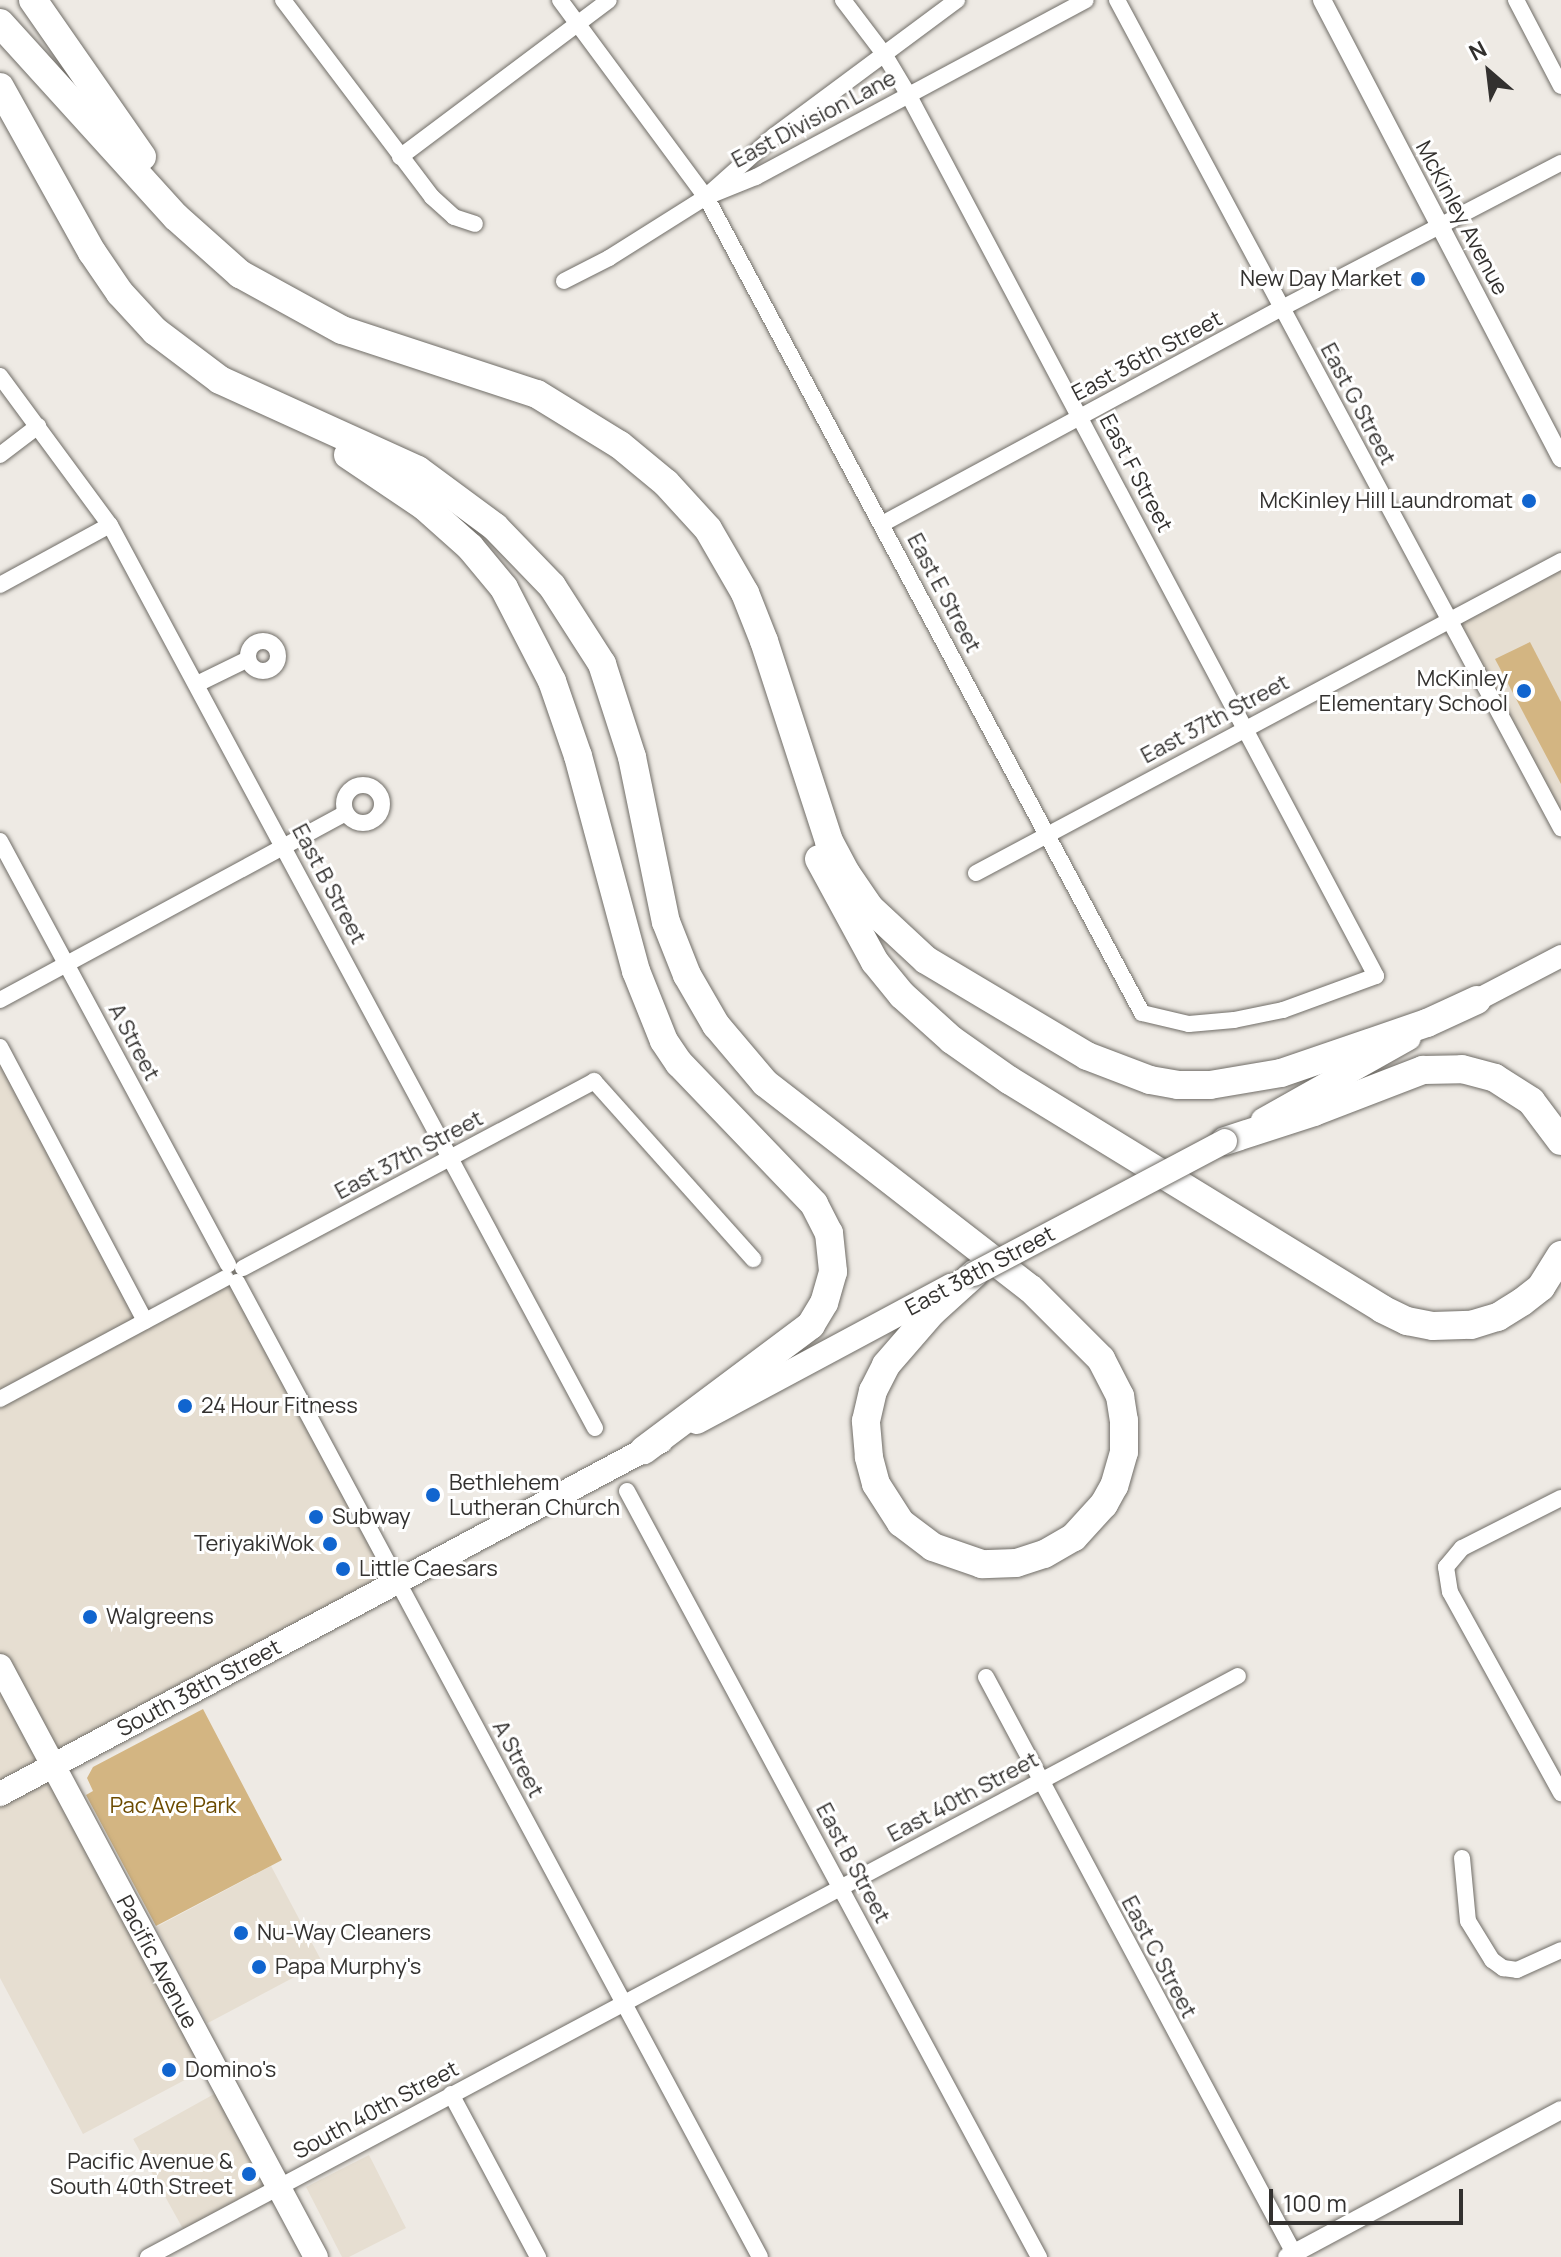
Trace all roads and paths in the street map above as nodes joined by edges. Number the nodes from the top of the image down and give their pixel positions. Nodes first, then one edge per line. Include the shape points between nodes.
1 (33, 0) edge
2 (283, 0) edge
3 (560, 0) edge
4 (609, 0) edge
5 (843, 0) edge
6 (957, 0) edge
7 (1086, 0) edge
8 (1117, 0) edge
9 (1322, 0) edge
10 (1516, 0) edge
11 (0, 23) edge
12 (577, 23) junction
13 (884, 54) junction
14 (1561, 86) edge
15 (0, 87) edge
16 (908, 94) junction
17 (0, 100) edge
18 (30, 144) junction
19 (400, 157) junction
20 (1561, 163) edge
21 (706, 197) junction
22 (475, 224) dead end
23 (1439, 225) junction
24 (199, 240) junction
25 (564, 281) dead end
26 (1282, 308) junction
27 (0, 376) edge
28 (256, 398) junction
29 (1081, 417) junction
30 (38, 426) junction
31 (0, 455) edge
32 (1561, 458) edge
33 (882, 524) junction
34 (110, 525) junction
35 (1561, 561) edge
36 (0, 585) edge
37 (1449, 619) junction
38 (764, 641) junction
39 (248, 659) dead end
40 (197, 684) junction
41 (1247, 729) junction
42 (346, 813) dead end
43 (1561, 828) edge
44 (1048, 833) junction
45 (0, 841) edge
46 (284, 846) junction
47 (976, 873) dead end
48 (1561, 956) edge
49 (67, 964) junction
50 (1376, 976) joint
51 (0, 1000) edge
52 (1477, 1000) junction
53 (0, 1047) edge
54 (1225, 1141) junction
55 (1561, 1141) edge
56 (450, 1158) junction
57 (1561, 1255) edge
58 (753, 1259) dead end
59 (234, 1273) junction
60 (974, 1274) junction
61 (145, 1321) junction
62 (0, 1399) edge
63 (595, 1428) dead end
64 (644, 1450) junction
65 (627, 1491) dead end
66 (1561, 1498) edge
67 (398, 1583) junction
68 (0, 1666) edge
69 (1238, 1676) dead end
70 (986, 1677) dead end
71 (53, 1765) junction
72 (1040, 1781) junction
73 (1561, 1793) edge
74 (0, 1794) edge
75 (1462, 1858) dead end
76 (841, 1887) junction
77 (1561, 1950) edge
78 (624, 2001) junction
79 (451, 2094) junction
80 (1561, 2110) edge
81 (279, 2187) junction
82 (1292, 2256) edge
83 (148, 2257) edge
84 (316, 2257) edge
85 (538, 2257) edge
86 (760, 2257) edge
87 (1039, 2257) edge

1 - 24 highway
2 - 19 street
3 - 12 street, East E Street
4 - 12 street
5 - 13 street, East F Street
6 - 13 street
7 - 16 street, East Division Lane
8 - 26 street, East G Street
9 - 23 street, McKinley Avenue
10 - 14 street
11 - 24 highway
12 - 19 street
12 - 21 street, East E Street
13 - 16 street, East F Street
13 - 21 street via 752,154
15 - 18 highway
16 - 21 street, East Division Lane via 756,177
16 - 29 street, East F Street
17 - 18 highway
18 - 28 highway via 92,252 143,318 185,357
19 - 22 street via 447,212
20 - 23 street, East 36th Street
21 - 25 street, East Division Lane
21 - 33 street, East E Street
23 - 26 street, East 36th Street
23 - 32 street, McKinley Avenue
24 - 38 highway via 240,274 297,309 342,330 537,394 620,445 666,483 708,529 745,593
26 - 29 street, East 36th Street
26 - 37 street, East G Street
27 - 30 street, East B Street
28 - 60 highway via 418,470 495,527 534,565 602,664 632,757 666,922 687,975 716,1025 775,1091 1031,1289 1101,1359 1120,1396 1124,1421 1124,1452 1114,1486 1074,1537 1016,1563 967,1560 910,1531 876,1484 869,1457 866,1421 886,1365 924,1319
28 - 64 highway via 424,506 470,547 504,588 552,681 578,756 636,971 664,1041 808,1197 829,1233 833,1272 811,1325
29 - 33 street, East 36th Street
29 - 41 street, East F Street
30 - 31 street
30 - 34 street, East B Street
33 - 44 street, East E Street
34 - 36 street
34 - 40 street, East B Street
35 - 37 street, East 37th Street
37 - 41 street, East 37th Street
37 - 43 street, East G Street
38 - 52 highway via 829,841 870,908 926,960 1087,1056 1178,1085 1246,1080 1309,1064
38 - 57 highway via 806,821 840,901 875,962 952,1040 1364,1300 1407,1321 1459,1326 1498,1317 1541,1287
39 - 40 street
40 - 46 street, East B Street
41 - 44 street, East 37th Street
41 - 50 street, East F Street
42 - 46 street
44 - 47 street, East 37th Street
44 - 50 street, East E Street via 1142,1013 1189,1024 1234,1020 1283,1010
45 - 49 street, A Street
46 - 49 street
46 - 56 street, East B Street
48 - 52 main road, East 38th Street
49 - 51 street
49 - 59 street, A Street
52 - 54 main road, East 38th Street
53 - 61 street
54 - 55 highway via 1413,1074 1448,1069 1479,1073 1511,1087 1547,1118
54 - 60 main road, East 38th Street, bridge
56 - 58 street, East 37th Street via 594,1081
56 - 59 street, East 37th Street
56 - 63 street, East B Street
59 - 61 street, East 37th Street
59 - 67 street, A Street
60 - 64 main road, East 38th Street
61 - 62 street, East 37th Street
64 - 67 main road, East 38th Street
65 - 76 street, East B Street
66 - 73 street via 1472,1541 1446,1567 1450,1592
67 - 71 main road, South 38th Street
67 - 78 street, A Street
68 - 71 main road, Pacific Avenue
69 - 72 street, East 40th Street
70 - 72 street, East C Street
71 - 74 main road, South 38th Street
71 - 81 main road, Pacific Avenue
72 - 76 street, East 40th Street
72 - 82 street, East C Street
75 - 77 street via 1466,1915 1492,1960 1517,1970
76 - 78 street, East 40th Street
76 - 87 street, East B Street
78 - 79 street, South 40th Street
78 - 86 street, A Street
79 - 81 street, South 40th Street
79 - 85 street
80 - 82 street
81 - 83 street, South 40th Street
81 - 84 main road, Pacific Avenue

